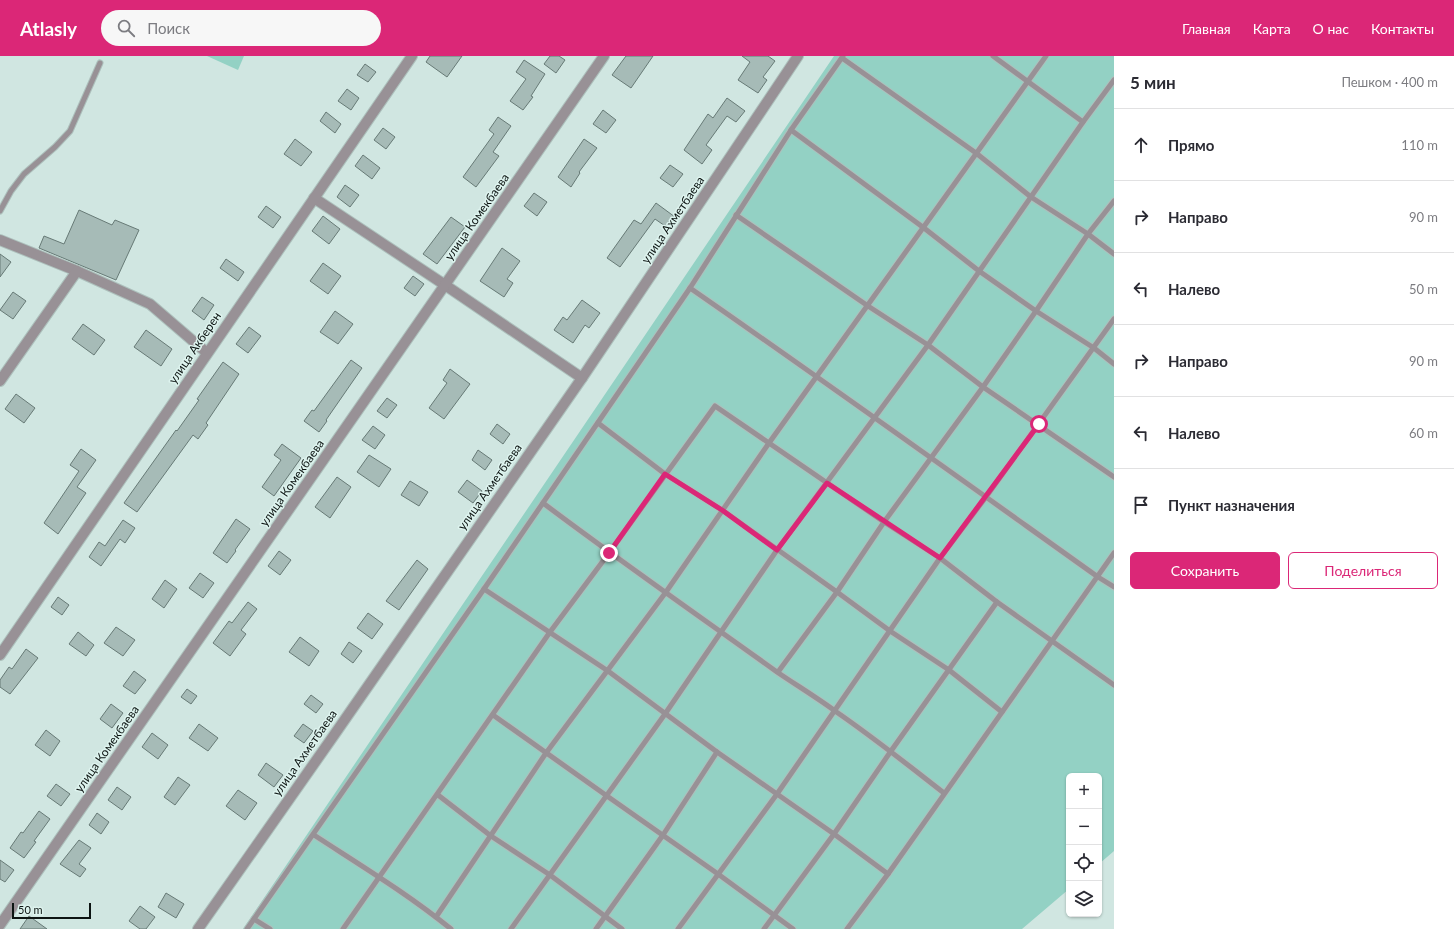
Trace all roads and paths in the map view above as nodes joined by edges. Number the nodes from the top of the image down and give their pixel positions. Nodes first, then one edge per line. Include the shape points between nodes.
1 (412, 56) edge
2 (604, 56) edge
3 (798, 56) edge
4 (993, 56) edge
5 (1046, 56) edge
6 (843, 57) edge
7 (100, 63) dead end
8 (1114, 80) edge
9 (1028, 82) junction
10 (1083, 122) junction
11 (791, 130) junction
12 (976, 153) junction
13 (1031, 197) junction
14 (314, 198) junction
15 (1114, 201) edge
16 (0, 211) edge
17 (736, 215) junction
18 (924, 228) junction
19 (1088, 234) junction
20 (0, 240) edge
21 (1114, 254) edge
22 (77, 271) junction
23 (979, 271) junction
24 (446, 285) junction
25 (690, 288) junction
26 (868, 306) junction
27 (1036, 311) junction
28 (1114, 319) edge
29 (928, 344) junction
30 (1094, 348) junction
31 (207, 353) junction
32 (1114, 364) edge
33 (817, 376) junction
34 (582, 378) junction
35 (0, 380) edge
36 (983, 387) junction
37 (874, 418) junction
38 (598, 423) junction
39 (1039, 424) junction
40 (769, 443) junction
41 (930, 458) junction
42 (665, 474) junction
43 (1114, 478) edge
44 (827, 483) junction
45 (986, 497) junction
46 (543, 503) junction
47 (722, 510) junction
48 (884, 522) junction
49 (777, 550) junction
50 (609, 553) junction
51 (1114, 553) edge
52 (940, 558) junction
53 (1098, 577) junction
54 (1114, 587) edge
55 (484, 589) junction
56 (666, 592) junction
57 (837, 592) junction
58 (997, 602) junction
59 (890, 631) junction
60 (550, 632) junction
61 (722, 632) junction
62 (1052, 641) junction
63 (0, 655) edge
64 (949, 670) junction
65 (608, 671) junction
66 (778, 672) junction
67 (1114, 685) edge
68 (835, 710) junction
69 (1002, 712) junction
70 (665, 714) junction
71 (493, 715) junction
72 (891, 751) junction
73 (717, 752) junction
74 (546, 753) junction
75 (944, 793) junction
76 (777, 794) junction
77 (438, 795) junction
78 (607, 796) junction
79 (834, 834) junction
80 (314, 835) junction
81 (663, 835) junction
82 (491, 836) junction
83 (718, 874) junction
84 (888, 874) junction
85 (550, 875) junction
86 (380, 878) junction
87 (773, 915) junction
88 (605, 916) junction
89 (436, 917) junction
90 (254, 919) junction
91 (0, 925) edge
92 (198, 929) edge
93 (247, 929) edge
94 (270, 929) edge
95 (344, 929) edge
96 (451, 929) edge
97 (511, 929) edge
98 (596, 929) edge
99 (622, 929) edge
100 (678, 929) edge
101 (764, 929) edge
102 (792, 929) edge
103 (846, 929) edge

1 - 14 street, улица Акберен
2 - 24 street, улица Комекбаева
3 - 34 street, улица Ахметбаева
4 - 9 lane
5 - 9 lane
6 - 11 lane
6 - 12 lane
7 - 16 lane via 70,131 24,174
8 - 10 lane
9 - 10 lane
9 - 12 lane
10 - 13 lane
11 - 17 lane
11 - 18 lane
12 - 13 lane
12 - 18 lane
13 - 19 lane
13 - 23 lane
14 - 24 street
14 - 31 street, улица Акберен
15 - 19 lane
17 - 25 lane
17 - 26 lane
18 - 23 lane
18 - 26 lane
19 - 21 lane
19 - 27 lane
20 - 22 street
22 - 31 street via 150,304
22 - 35 street
23 - 27 lane
23 - 29 lane
24 - 34 street
24 - 91 street, улица Комекбаева
25 - 33 lane
25 - 38 lane
26 - 29 lane
26 - 33 lane
27 - 30 lane
27 - 36 lane
28 - 30 lane
29 - 36 lane
29 - 37 lane
30 - 32 lane
30 - 39 lane
31 - 63 street, улица Акберен
33 - 37 lane
33 - 40 lane
34 - 92 street, улица Ахметбаева
36 - 39 lane
36 - 41 lane
37 - 41 lane
37 - 44 lane
38 - 42 lane
38 - 46 lane
39 - 43 lane
39 - 45 lane
40 - 42 lane via 714,406
40 - 44 lane
40 - 47 lane
41 - 45 lane
41 - 48 lane
42 - 47 lane
42 - 50 lane
44 - 48 lane
44 - 49 lane
45 - 52 lane
45 - 53 lane
46 - 50 lane
46 - 55 lane
47 - 49 lane
47 - 56 lane
48 - 52 lane
48 - 57 lane
49 - 57 lane
49 - 61 lane
50 - 56 lane
50 - 60 lane
51 - 53 lane
52 - 58 lane
52 - 59 lane
53 - 54 lane
53 - 62 lane
55 - 60 lane
55 - 80 lane
56 - 61 lane
56 - 65 lane
57 - 59 lane
57 - 66 lane
58 - 62 lane
58 - 64 lane
59 - 64 lane
59 - 68 lane
60 - 65 lane
60 - 71 lane
61 - 66 lane
61 - 70 lane
62 - 67 lane
62 - 69 lane
64 - 69 lane
64 - 72 lane
65 - 70 lane
65 - 74 lane
66 - 68 lane
68 - 72 lane
68 - 76 lane
69 - 75 lane
70 - 73 lane
70 - 78 lane
71 - 74 lane
71 - 77 lane
72 - 75 lane
72 - 79 lane
73 - 76 lane
73 - 81 lane
74 - 78 lane
74 - 82 lane
75 - 84 lane
76 - 79 lane
76 - 83 lane
77 - 82 lane
77 - 86 lane
78 - 81 lane
78 - 85 lane
79 - 84 lane
79 - 87 lane
80 - 86 lane
80 - 90 lane
81 - 83 lane
81 - 88 lane
82 - 85 lane
82 - 89 lane
83 - 87 lane
83 - 100 lane
84 - 103 lane
85 - 88 lane
85 - 97 lane
86 - 89 lane
86 - 95 lane
87 - 101 lane
87 - 102 lane
88 - 98 lane
88 - 99 lane
89 - 96 lane
90 - 93 lane
90 - 94 lane

